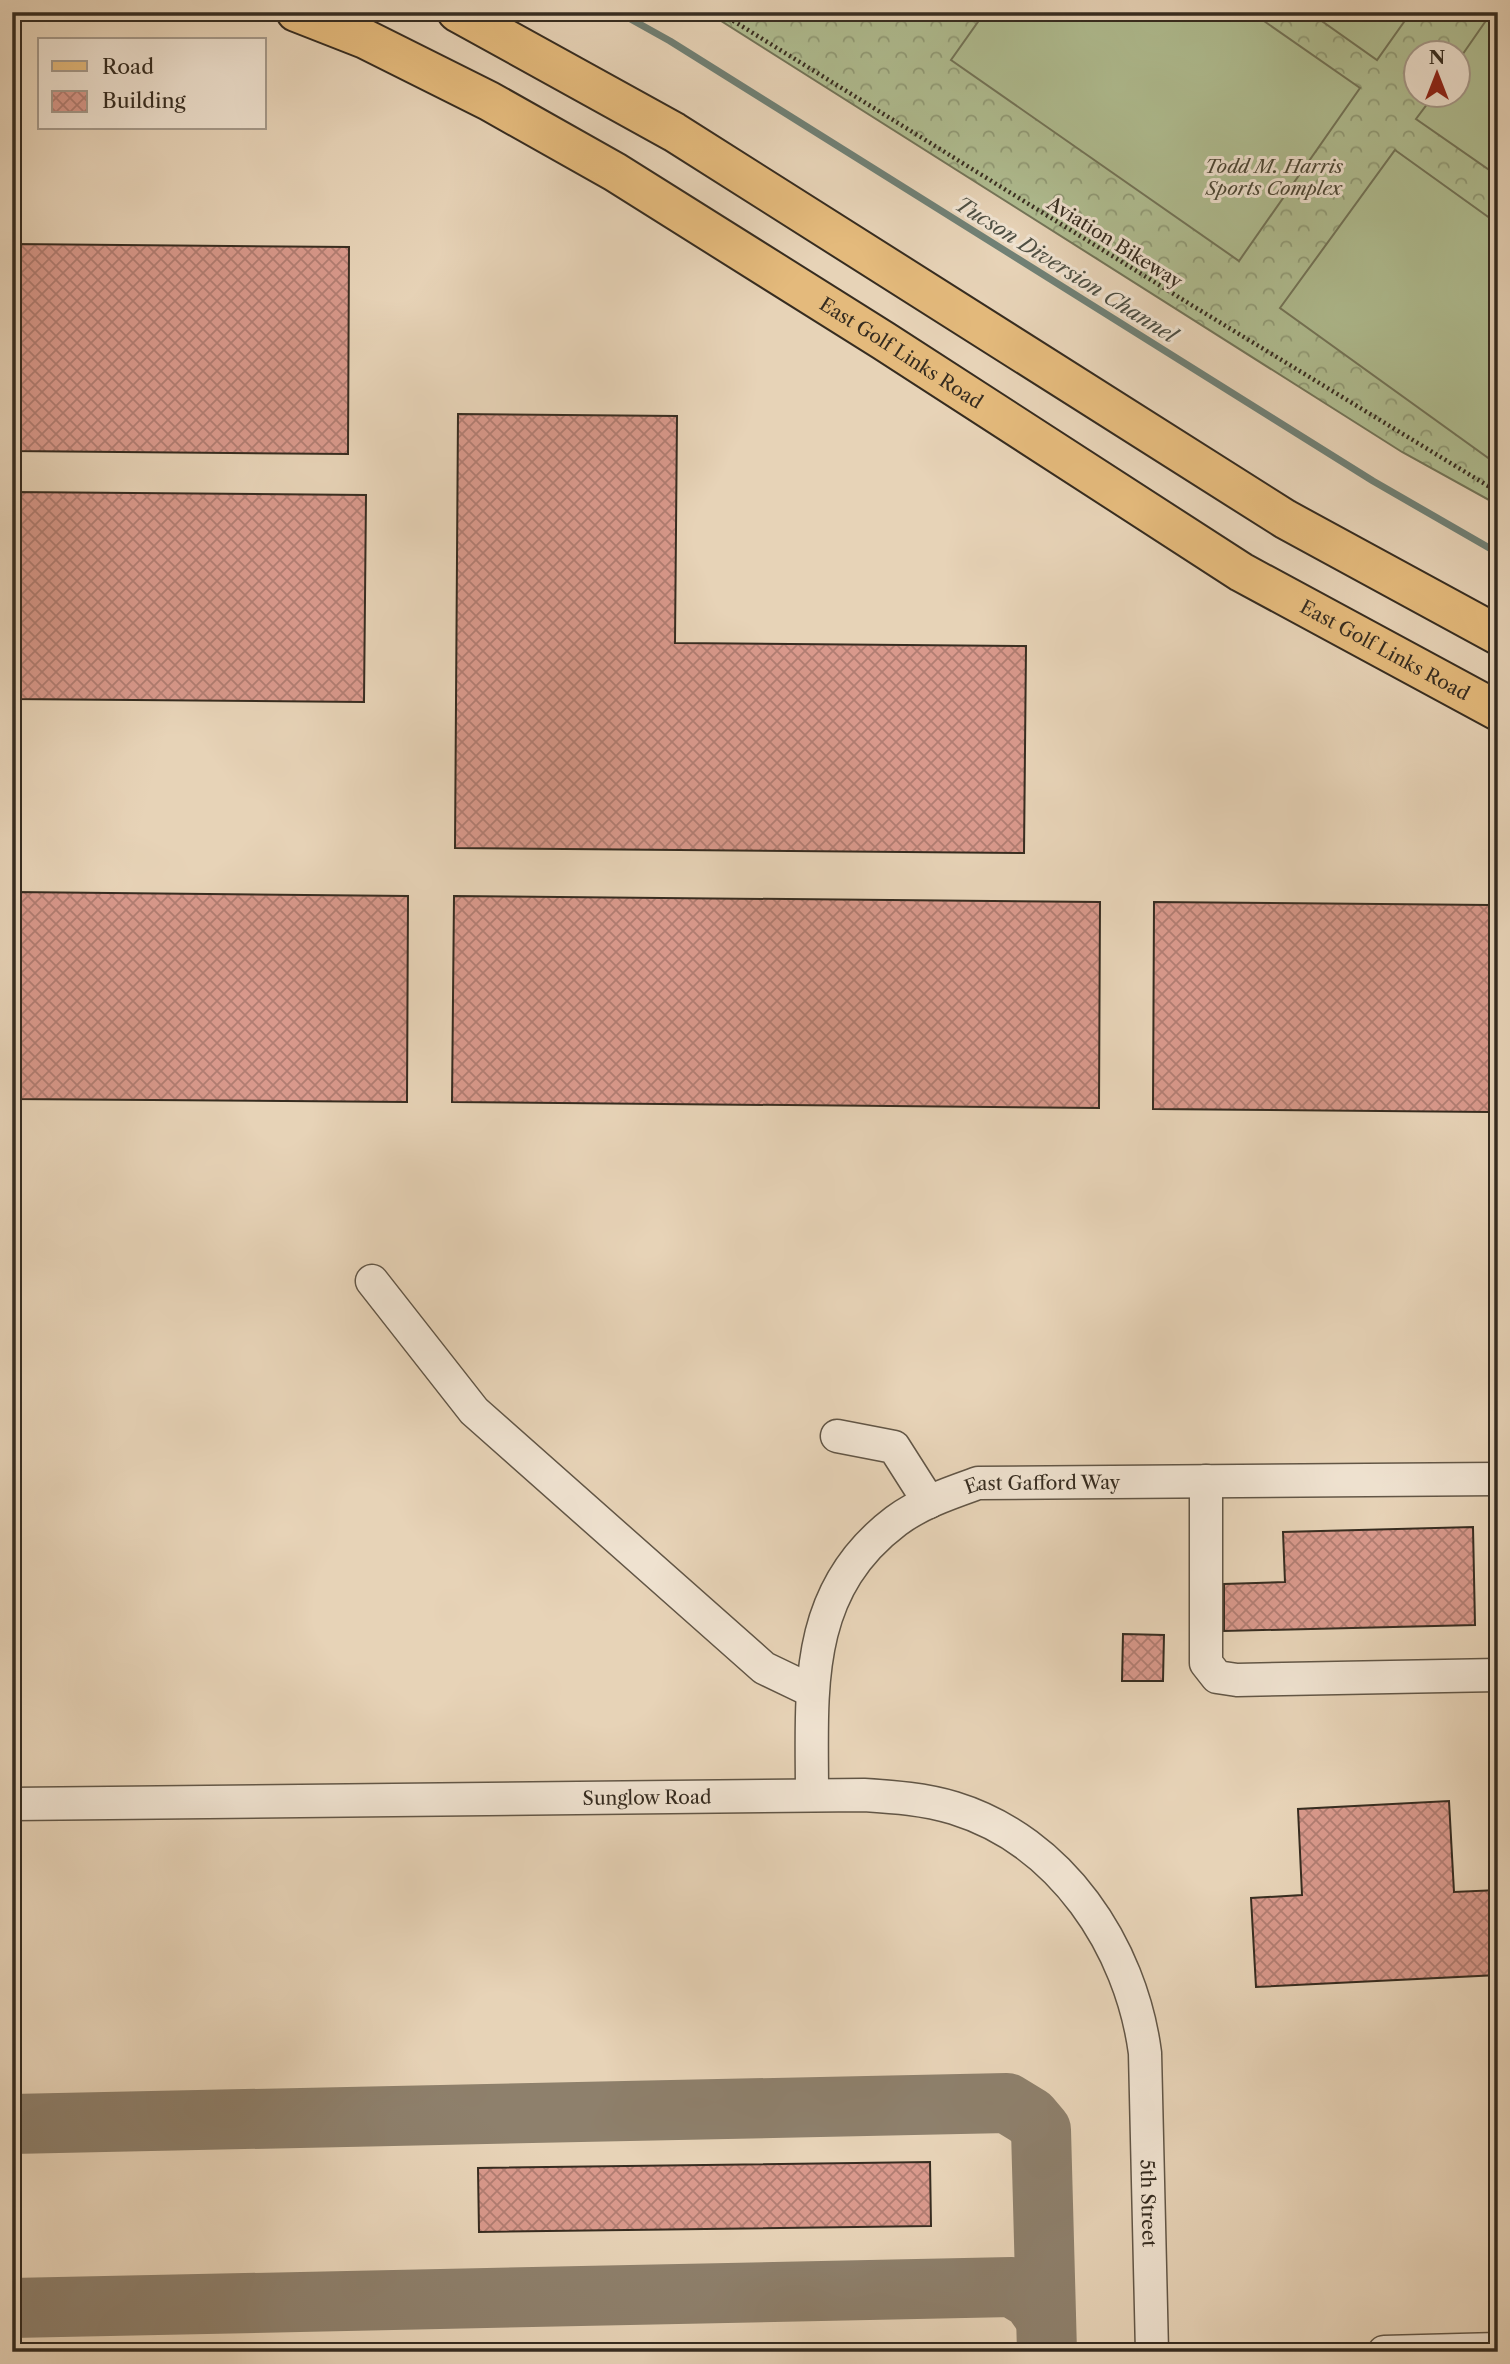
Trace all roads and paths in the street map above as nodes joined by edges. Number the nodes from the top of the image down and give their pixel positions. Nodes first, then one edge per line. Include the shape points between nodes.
1 (296, 12) edge
2 (457, 12) edge
3 (719, 12) edge
4 (1498, 492) edge
5 (1498, 635) edge
6 (1498, 711) edge
7 (372, 1281) dead end
8 (837, 1436) dead end
9 (1498, 1479) edge
10 (1206, 1481) junction
11 (929, 1502) junction
12 (1498, 1675) edge
13 (812, 1691) junction
14 (812, 1795) junction
15 (12, 1804) edge
16 (1145, 2053) joint
17 (1498, 2349) edge
18 (1152, 2352) edge
19 (1384, 2352) edge

1 - 6 main road, East Golf Links Road via 365,39 489,101 615,172 1241,572
2 - 5 main road via 674,132 1285,519
3 - 4 path, Aviation Bikeway
7 - 13 street via 474,1411 764,1668
8 - 11 street via 894,1447
9 - 10 street, East Gafford Way
10 - 11 street, East Gafford Way via 978,1483
10 - 12 street via 1206,1663 1217,1677
11 - 13 street, East Gafford Way via 897,1520 851,1567 822,1627
13 - 14 street, East Gafford Way
14 - 15 street, Sunglow Road
14 - 16 street, Sunglow Road via 909,1798 997,1826 1030,1847 1063,1877 1101,1927 1133,1993
16 - 18 street, 5th Street
17 - 19 street

